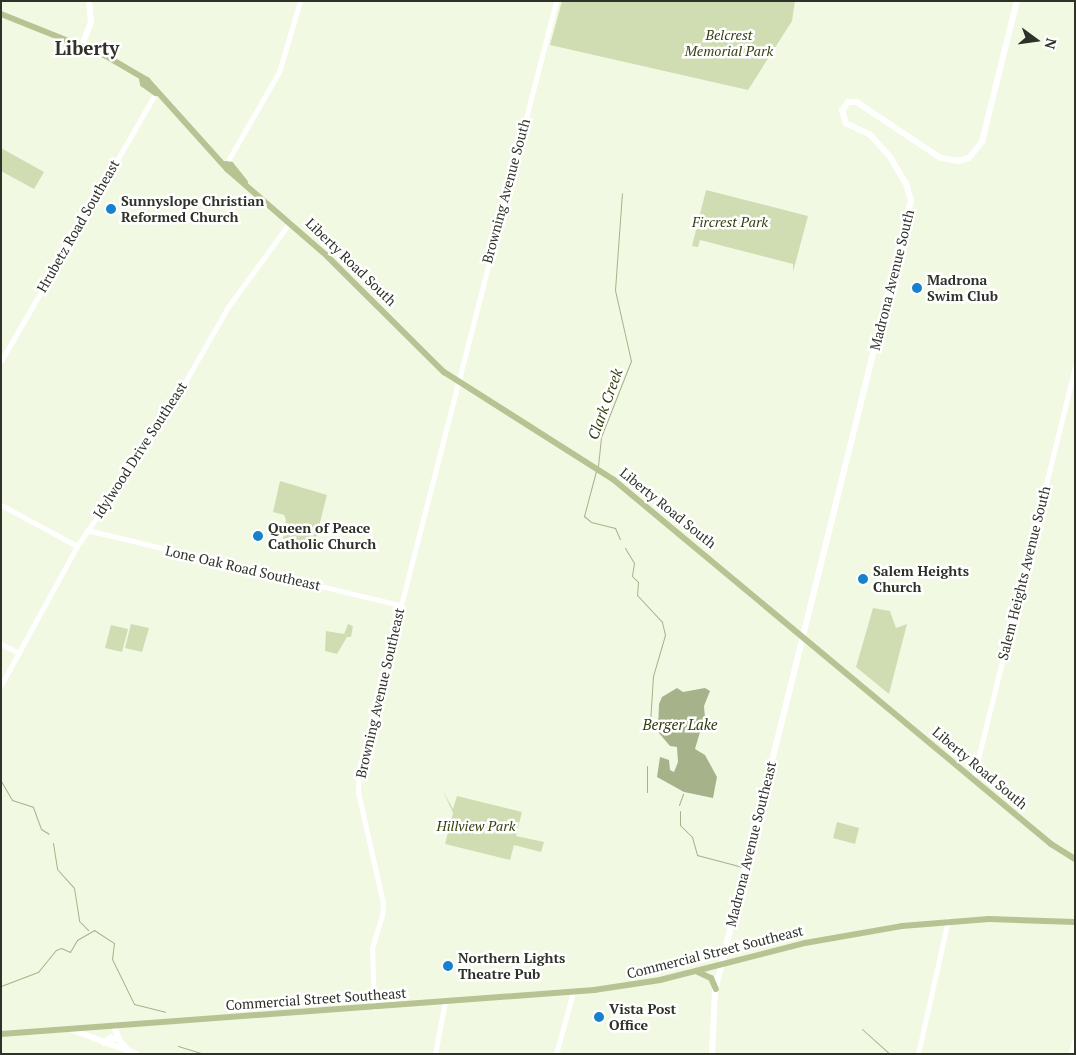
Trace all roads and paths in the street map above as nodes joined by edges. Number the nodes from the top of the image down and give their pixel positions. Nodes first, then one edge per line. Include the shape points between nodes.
1 (89, 1) edge
2 (300, 1) edge
3 (556, 1) edge
4 (1017, 1) edge
5 (1, 14) edge
6 (82, 45) junction
7 (156, 93) junction
8 (226, 164) junction
9 (290, 222) junction
10 (1, 361) edge
11 (1075, 367) edge
12 (457, 381) junction
13 (1, 504) edge
14 (87, 530) junction
15 (77, 546) junction
16 (400, 605) junction
17 (804, 636) junction
18 (1, 644) edge
19 (19, 654) junction
20 (1, 685) edge
21 (973, 779) junction
22 (1075, 859) edge
23 (948, 920) junction
24 (1075, 922) edge
25 (721, 966) junction
26 (698, 972) junction
27 (716, 989) junction
28 (573, 992) junction
29 (445, 1001) junction
30 (374, 1008) junction
31 (115, 1027) junction
32 (73, 1030) junction
33 (1, 1032) edge
34 (118, 1039) junction
35 (1075, 1042) edge
36 (104, 1043) junction
37 (129, 1051) junction
38 (137, 1054) edge
39 (435, 1054) edge
40 (556, 1054) edge
41 (712, 1054) edge
42 (918, 1054) edge
43 (1072, 1054) edge

1 - 6 main road via 91,23
2 - 8 street via 280,72
3 - 12 street, Browning Avenue South
4 - 17 main road, Madrona Avenue South via 982,142 968,158 958,161 941,158 860,103 851,102 843,108 844,123 870,135 889,156 906,184 911,201
5 - 6 main road, Liberty Road South
6 - 7 main road, Liberty Road South via 112,58
7 - 8 main road, Liberty Road South
7 - 10 street, Hrubetz Road Southeast
8 - 9 main road, Liberty Road South via 227,169
9 - 12 main road, Liberty Road South via 374,300 423,353
9 - 14 street, Idylwood Drive Southeast via 228,307 161,424
11 - 21 street, Salem Heights Avenue South
12 - 16 street, Browning Avenue Southeast
12 - 17 main road, Liberty Road South via 614,480
13 - 15 street
14 - 15 street, Idylwood Drive Southeast
14 - 16 street, Lone Oak Road Southeast
15 - 19 street, Idylwood Drive Southeast
16 - 30 street, Browning Avenue Southeast via 358,776 382,903 382,916 372,948
17 - 21 main road, Liberty Road South
17 - 25 main road, Madrona Avenue Southeast
18 - 19 street
19 - 20 street, Idylwood Drive Southeast
21 - 22 main road, Liberty Road South via 1051,844
23 - 24 main road, Commercial Street Southeast
23 - 25 main road, Commercial Street Southeast via 838,936
23 - 42 street
25 - 26 main road, Commercial Street Southeast
25 - 27 main road, Madrona Avenue Southeast
26 - 27 main road via 711,978
26 - 28 main road, Commercial Street Southeast
27 - 41 main road, Madrona Avenue Southeast
28 - 29 main road, Commercial Street Southeast
28 - 40 street
29 - 30 main road, Commercial Street Southeast
29 - 39 street
30 - 31 main road, Commercial Street Southeast
31 - 32 main road, Commercial Street Southeast
31 - 34 main road
32 - 33 main road, Commercial Street Southeast
32 - 36 main road
34 - 36 main road via 110,1038
34 - 37 main road
35 - 43 main road
36 - 37 main road
37 - 38 main road

